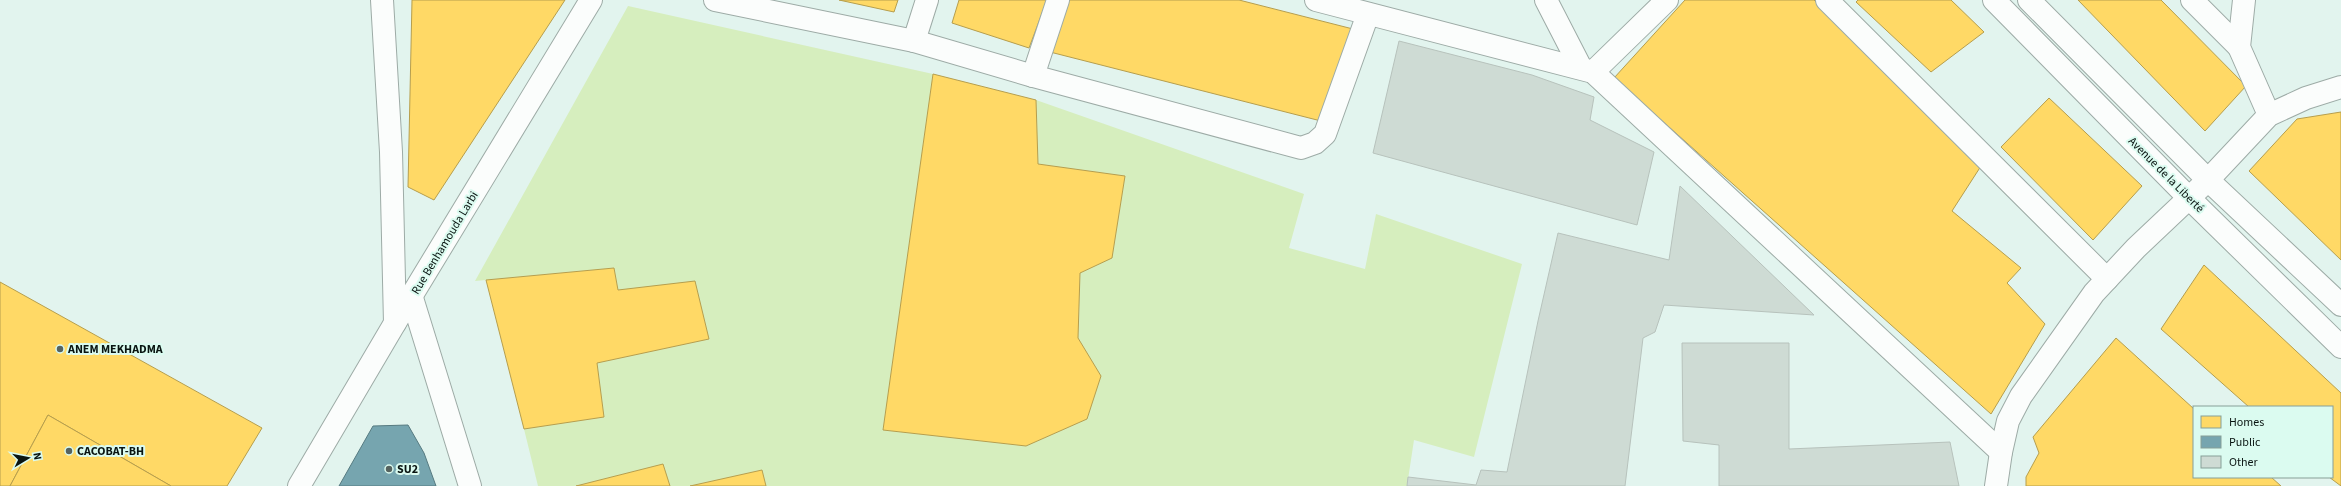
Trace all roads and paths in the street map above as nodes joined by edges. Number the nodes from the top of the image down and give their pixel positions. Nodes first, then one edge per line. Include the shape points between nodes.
1 (382, 0) edge
2 (591, 0) edge
3 (715, 0) edge
4 (927, 0) edge
5 (1058, 0) edge
6 (1316, 0) edge
7 (1546, 0) edge
8 (1667, 0) edge
9 (1828, 0) edge
10 (1994, 0) edge
11 (2029, 0) edge
12 (2192, 0) edge
13 (2244, 0) edge
14 (1368, 14) junction
15 (914, 41) junction
16 (2240, 47) junction
17 (1587, 70) junction
18 (1033, 76) junction
19 (2341, 87) edge
20 (2269, 115) junction
21 (2208, 180) junction
22 (2189, 198) junction
23 (2107, 280) junction
24 (412, 298) junction
25 (2341, 305) edge
26 (395, 323) junction
27 (2341, 347) edge
28 (2001, 452) junction
29 (299, 486) edge
30 (470, 486) edge
31 (1996, 486) edge

1 - 26 street via 391,152
2 - 24 street, Rue Benhamouda Larbi
3 - 15 street
4 - 15 street
5 - 18 street
6 - 14 street
7 - 17 street
8 - 17 street
9 - 23 street
10 - 22 street, Avenue de la Liberté
11 - 21 street
12 - 16 street
13 - 16 street
14 - 17 street
14 - 18 street via 1325,134 1315,143 1301,148
15 - 18 street
16 - 20 street
17 - 28 street
19 - 20 street via 2306,98
20 - 21 street
21 - 22 street
21 - 25 street
22 - 23 street via 2136,248
22 - 27 street, Avenue de la Liberté
23 - 28 street via 2094,293 2021,396 2008,421
24 - 26 street, Rue Benhamouda Larbi
24 - 30 street
26 - 29 street, Rue Benhamouda Larbi
28 - 31 street

